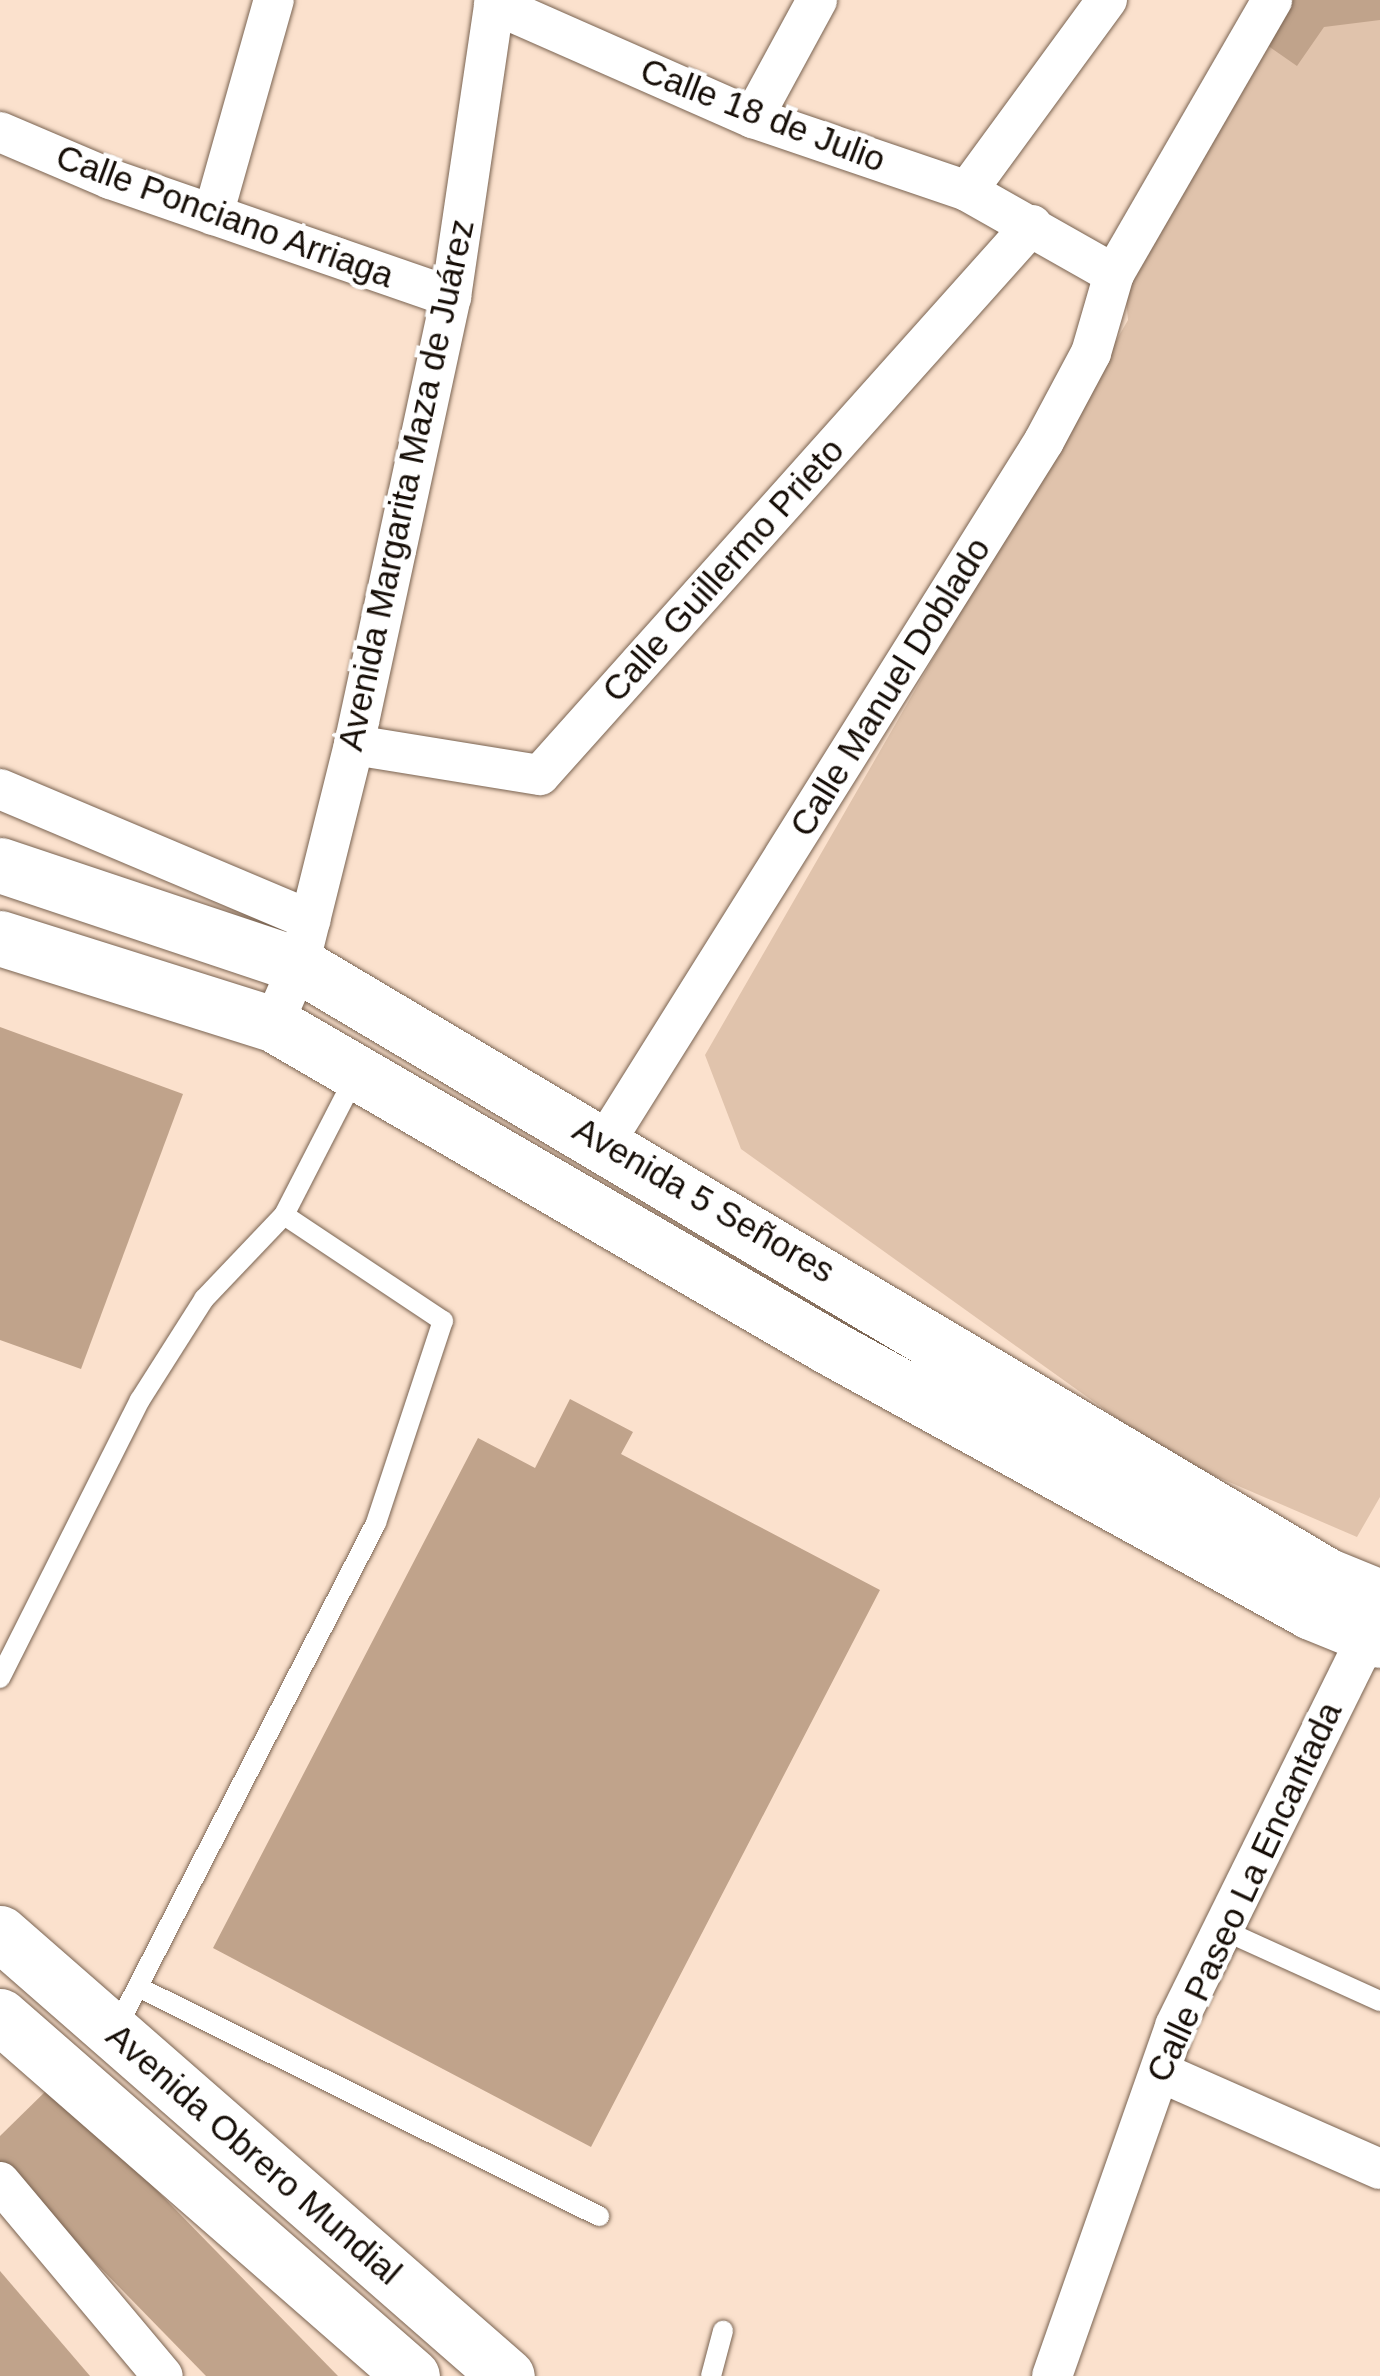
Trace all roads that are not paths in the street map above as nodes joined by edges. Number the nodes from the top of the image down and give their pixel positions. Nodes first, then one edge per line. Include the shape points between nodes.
1 (274, 0) edge
2 (817, 0) edge
3 (1106, 0) edge
4 (1272, 0) edge
5 (494, 2) edge
6 (754, 118) junction
7 (0, 132) edge
8 (967, 191) junction
9 (213, 215) junction
10 (1032, 226) junction
11 (1114, 274) junction
12 (450, 297) junction
13 (354, 745) junction
14 (0, 790) edge
15 (0, 864) edge
16 (0, 938) edge
17 (304, 943) junction
18 (273, 1024) junction
19 (358, 1071) junction
20 (605, 1142) junction
21 (284, 1215) junction
22 (868, 1296) junction
23 (829, 1347) junction
24 (1376, 1622) edge
25 (0, 1678) edge
26 (1220, 1929) junction
27 (0, 1932) edge
28 (1380, 2001) edge
29 (126, 2009) junction
30 (0, 2016) edge
31 (1160, 2072) junction
32 (1380, 2169) edge
33 (0, 2182) edge
34 (598, 2216) dead end
35 (723, 2331) dead end
36 (163, 2376) edge
37 (412, 2376) edge
38 (507, 2376) edge
39 (711, 2376) edge
40 (1052, 2376) edge

1 - 9 street
2 - 6 street
3 - 8 street
4 - 11 street, Calle Manuel Doblado
5 - 6 street, Calle 18 de Julio
5 - 12 street, Avenida Margarita Maza de Juárez
6 - 8 street, Calle 18 de Julio
7 - 9 street, Calle Ponciano Arriaga
8 - 10 street, Calle 18 de Julio
9 - 12 street, Calle Ponciano Arriaga
10 - 11 street
10 - 13 street, Calle Guillermo Prieto via 540,775
11 - 20 street, Calle Manuel Doblado via 1091,353 1044,441
12 - 13 street, Avenida Margarita Maza de Juárez
13 - 17 street, Avenida Margarita Maza de Juárez
14 - 17 street
15 - 17 street, Avenida 5 Señores
16 - 18 street, Avenida 5 Señores
17 - 18 street, Avenida Margarita Maza de Juárez
17 - 20 street, Avenida 5 Señores
18 - 19 street, Avenida 5 Señores
19 - 21 lane
19 - 23 street, Avenida 5 Señores
20 - 22 street, Avenida 5 Señores
21 - 25 lane via 204,1299 140,1400
21 - 29 lane via 443,1321 376,1523
22 - 23 street
22 - 24 street, Avenida 5 Señores via 1326,1576
23 - 24 street, Avenida 5 Señores
24 - 26 street, Calle Paseo La Encantada
26 - 28 lane
26 - 31 street, Calle Paseo La Encantada
27 - 29 street, Avenida Obrero Mundial
29 - 34 lane
29 - 38 street, Avenida Obrero Mundial
30 - 37 street, Avenida Obrero Mundial
31 - 32 street
31 - 40 street, Calle Paseo La Encantada
33 - 36 street
35 - 39 lane

